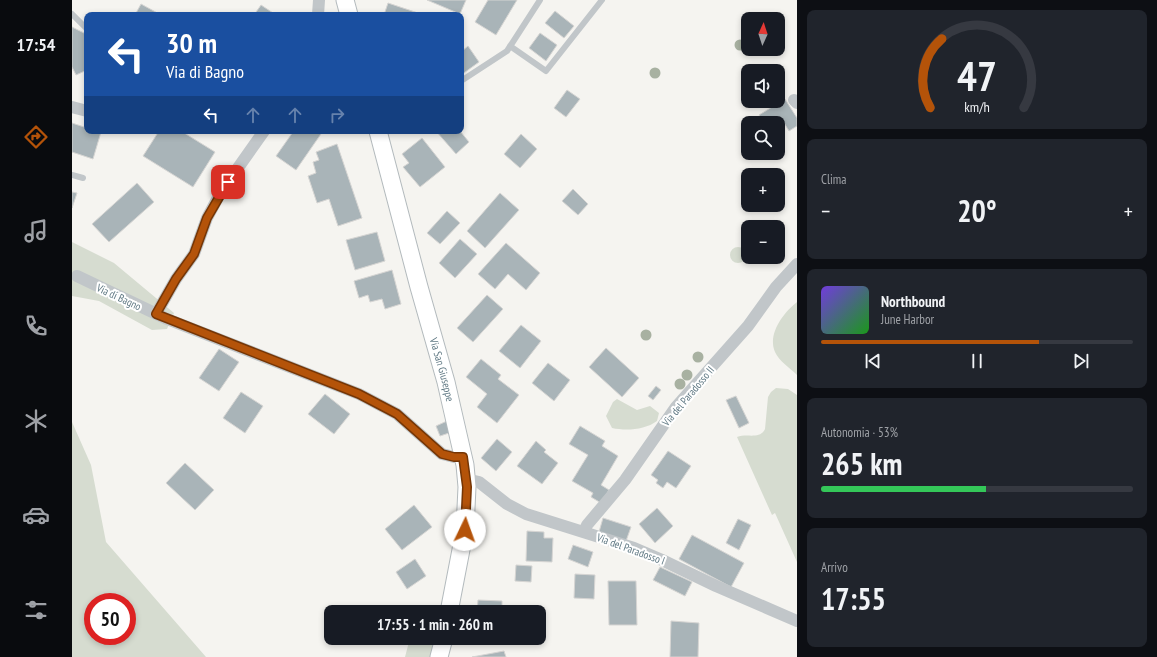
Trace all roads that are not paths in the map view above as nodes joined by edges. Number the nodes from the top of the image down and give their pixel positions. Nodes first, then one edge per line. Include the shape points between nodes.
1 (319, 0) edge
2 (345, 0) edge
3 (540, 0) edge
4 (602, 0) edge
5 (318, 12) edge
6 (348, 12) edge
7 (72, 14) edge
8 (84, 26) edge
9 (510, 46) junction
10 (464, 79) edge
11 (72, 107) edge
12 (84, 110) edge
13 (262, 134) edge
14 (381, 134) edge
15 (72, 175) edge
16 (83, 178) dead end
17 (797, 264) edge
18 (77, 276) dead end
19 (156, 314) junction
20 (463, 457) junction
21 (466, 479) junction
22 (584, 532) junction
23 (450, 605) edge
24 (797, 621) edge
25 (442, 645) edge
26 (439, 657) edge

1 - 5 street
2 - 6 main road
3 - 9 lane
4 - 9 lane via 546,71
7 - 8 lane
9 - 10 lane
11 - 12 street
13 - 19 street via 221,192 207,218 194,254
14 - 20 main road, Via San Giuseppe via 446,382
15 - 16 lane
17 - 22 street, Via del Paradosso II via 776,287 748,326 676,407 625,480
18 - 19 street, Via di Bagno
19 - 20 street, Via di Bagno via 359,394 397,414 442,454
20 - 21 main road, Via San Giuseppe
21 - 22 street, Via del Paradosso I via 479,482 526,514
21 - 23 main road, Via San Giuseppe via 465,535
22 - 24 street, Via del Paradosso I via 662,560
25 - 26 main road

